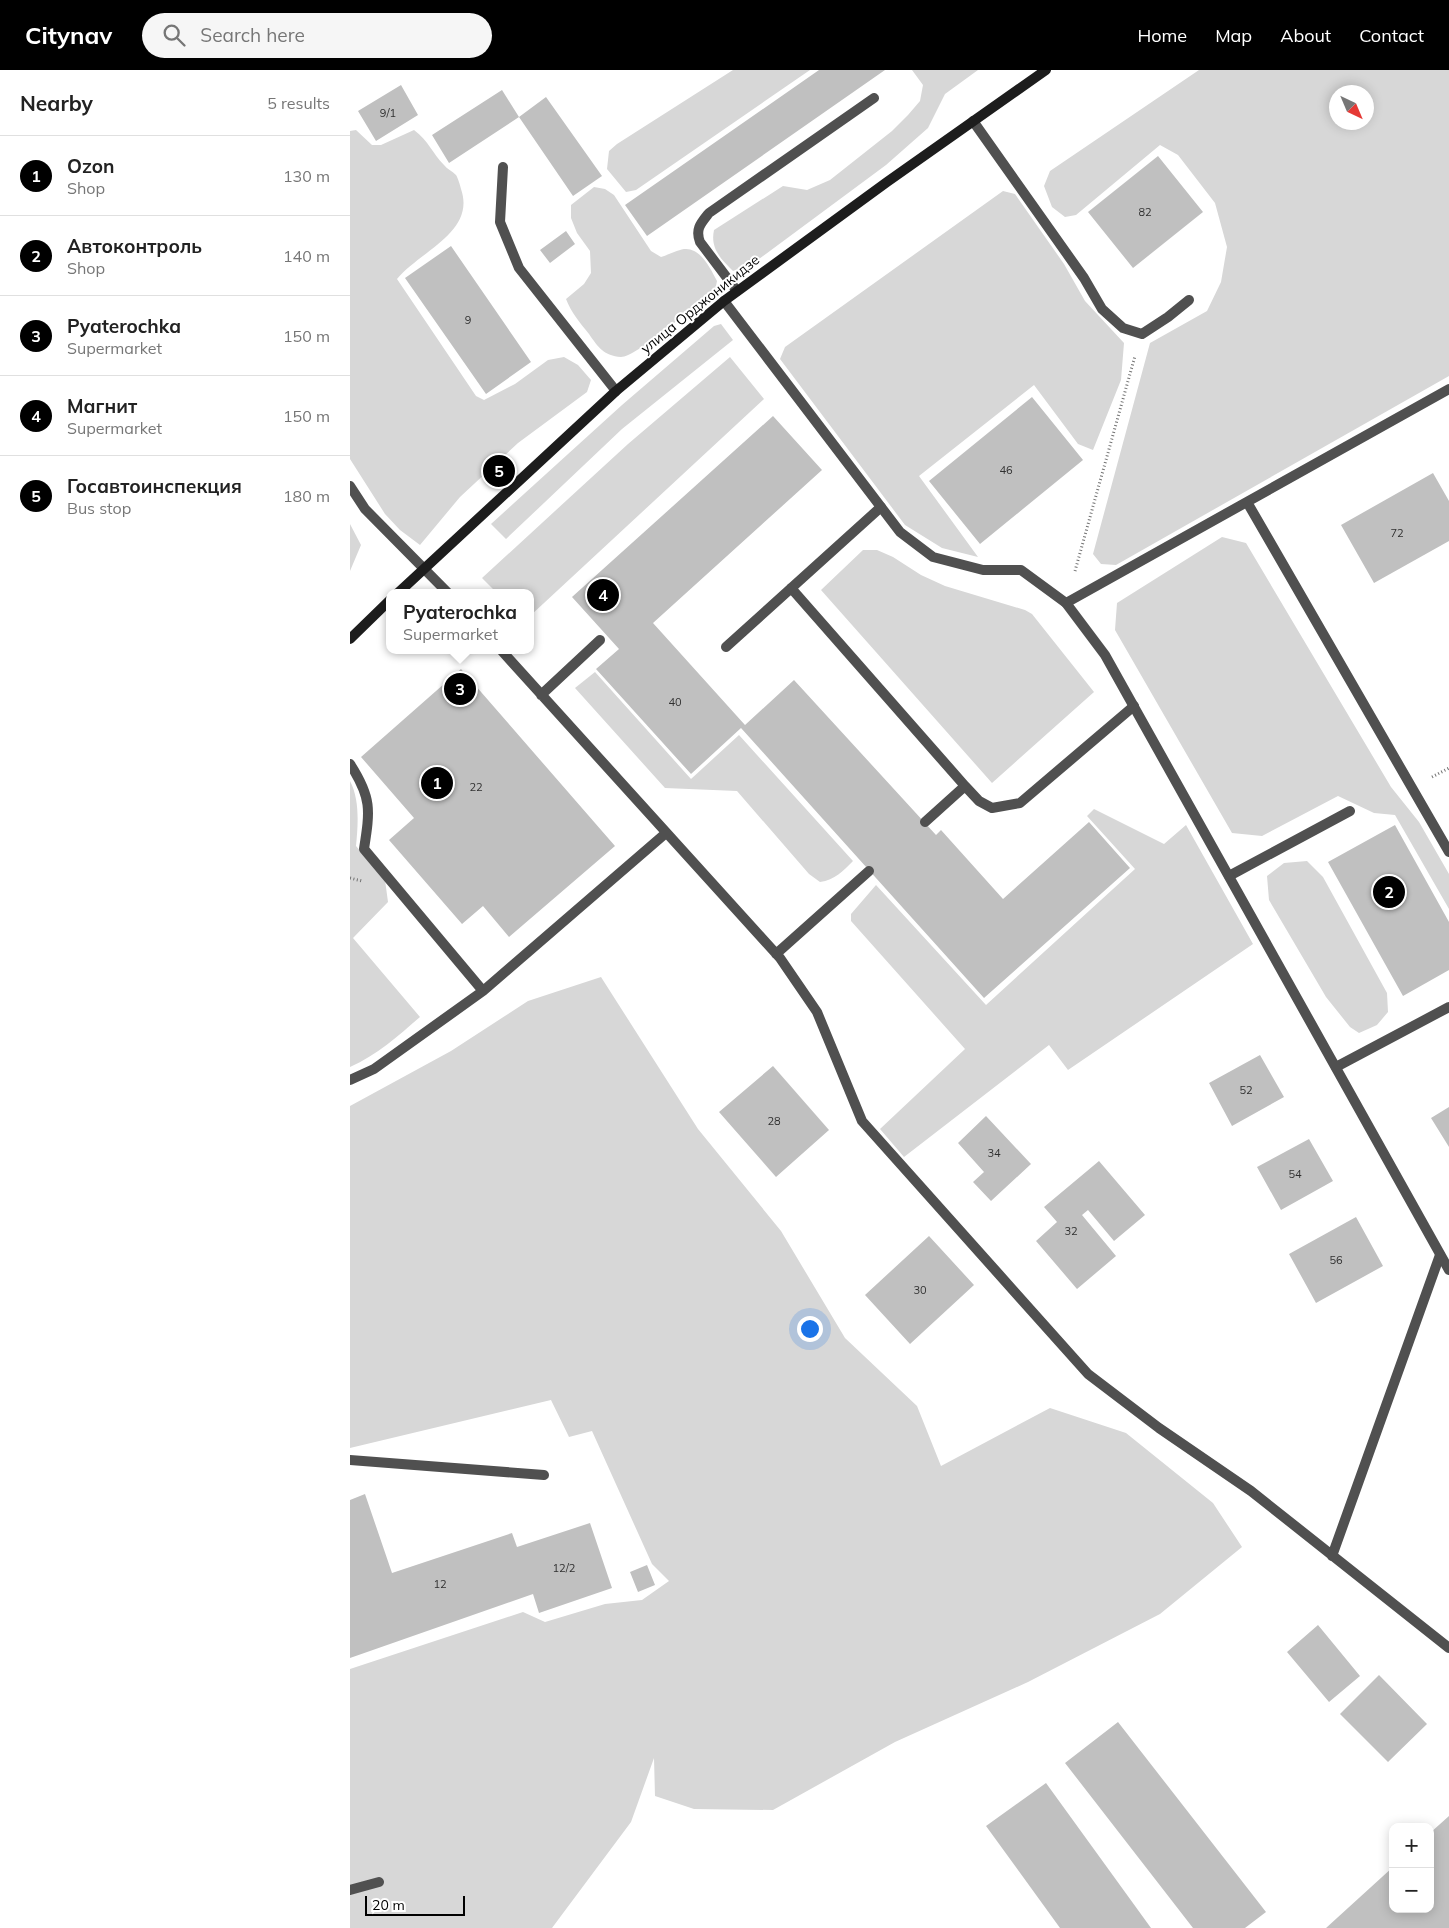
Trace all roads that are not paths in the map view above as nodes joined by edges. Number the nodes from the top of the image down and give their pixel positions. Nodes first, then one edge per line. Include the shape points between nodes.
1 (1046, 70) edge
2 (874, 98) dead end
3 (973, 121) junction
4 (503, 167) dead end
5 (737, 291) junction
6 (1189, 300) dead end
7 (724, 301) junction
8 (1449, 389) edge
9 (616, 391) junction
10 (350, 486) edge
11 (1247, 502) junction
12 (881, 507) junction
13 (423, 568) junction
14 (791, 588) junction
15 (402, 589) edge
16 (444, 589) edge
17 (1066, 603) junction
18 (386, 604) edge
19 (350, 638) edge
20 (600, 640) dead end
21 (726, 647) dead end
22 (504, 654) edge
23 (541, 695) junction
24 (1134, 706) junction
25 (350, 764) edge
26 (965, 786) junction
27 (1350, 811) dead end
28 (925, 822) dead end
29 (666, 833) junction
30 (1449, 852) edge
31 (869, 871) dead end
32 (1229, 876) junction
33 (776, 954) junction
34 (484, 991) junction
35 (1449, 1007) edge
36 (1336, 1068) junction
37 (350, 1080) edge
38 (1440, 1255) junction
39 (1449, 1270) edge
40 (350, 1460) edge
41 (544, 1475) dead end
42 (1332, 1556) junction
43 (1449, 1648) edge
44 (379, 1882) dead end
45 (350, 1890) edge

1 - 3 main road, улица Орджоникидзе
2 - 5 street via 709,213 698,226 700,242
3 - 5 main road, улица Орджоникидзе
3 - 6 street via 1084,278 1102,309 1123,328 1142,334
4 - 9 street via 500,222 519,268
5 - 7 main road, улица Орджоникидзе
7 - 9 main road, улица Орджоникидзе
7 - 12 street
8 - 11 street
9 - 13 main road, улица Орджоникидзе
10 - 13 street via 364,509
11 - 17 street
11 - 30 street
12 - 14 street
12 - 17 street via 900,532 933,557 983,570 1021,570
13 - 15 main road, улица Орджоникидзе
13 - 16 street
14 - 21 street
14 - 26 street
17 - 24 street via 1106,655
18 - 19 main road
20 - 23 street
22 - 23 street
23 - 29 street
24 - 26 street via 1020,803 992,808 979,801
24 - 32 street
25 - 34 street via 364,785 370,812 364,849
26 - 28 street
27 - 32 street
29 - 33 street
29 - 34 street
31 - 33 street
32 - 36 street
33 - 42 street via 817,1012 862,1121 1088,1374 1158,1428 1251,1492
34 - 37 street via 374,1069
35 - 36 street
36 - 38 street
38 - 39 street
38 - 42 street
40 - 41 street
42 - 43 street
44 - 45 street

